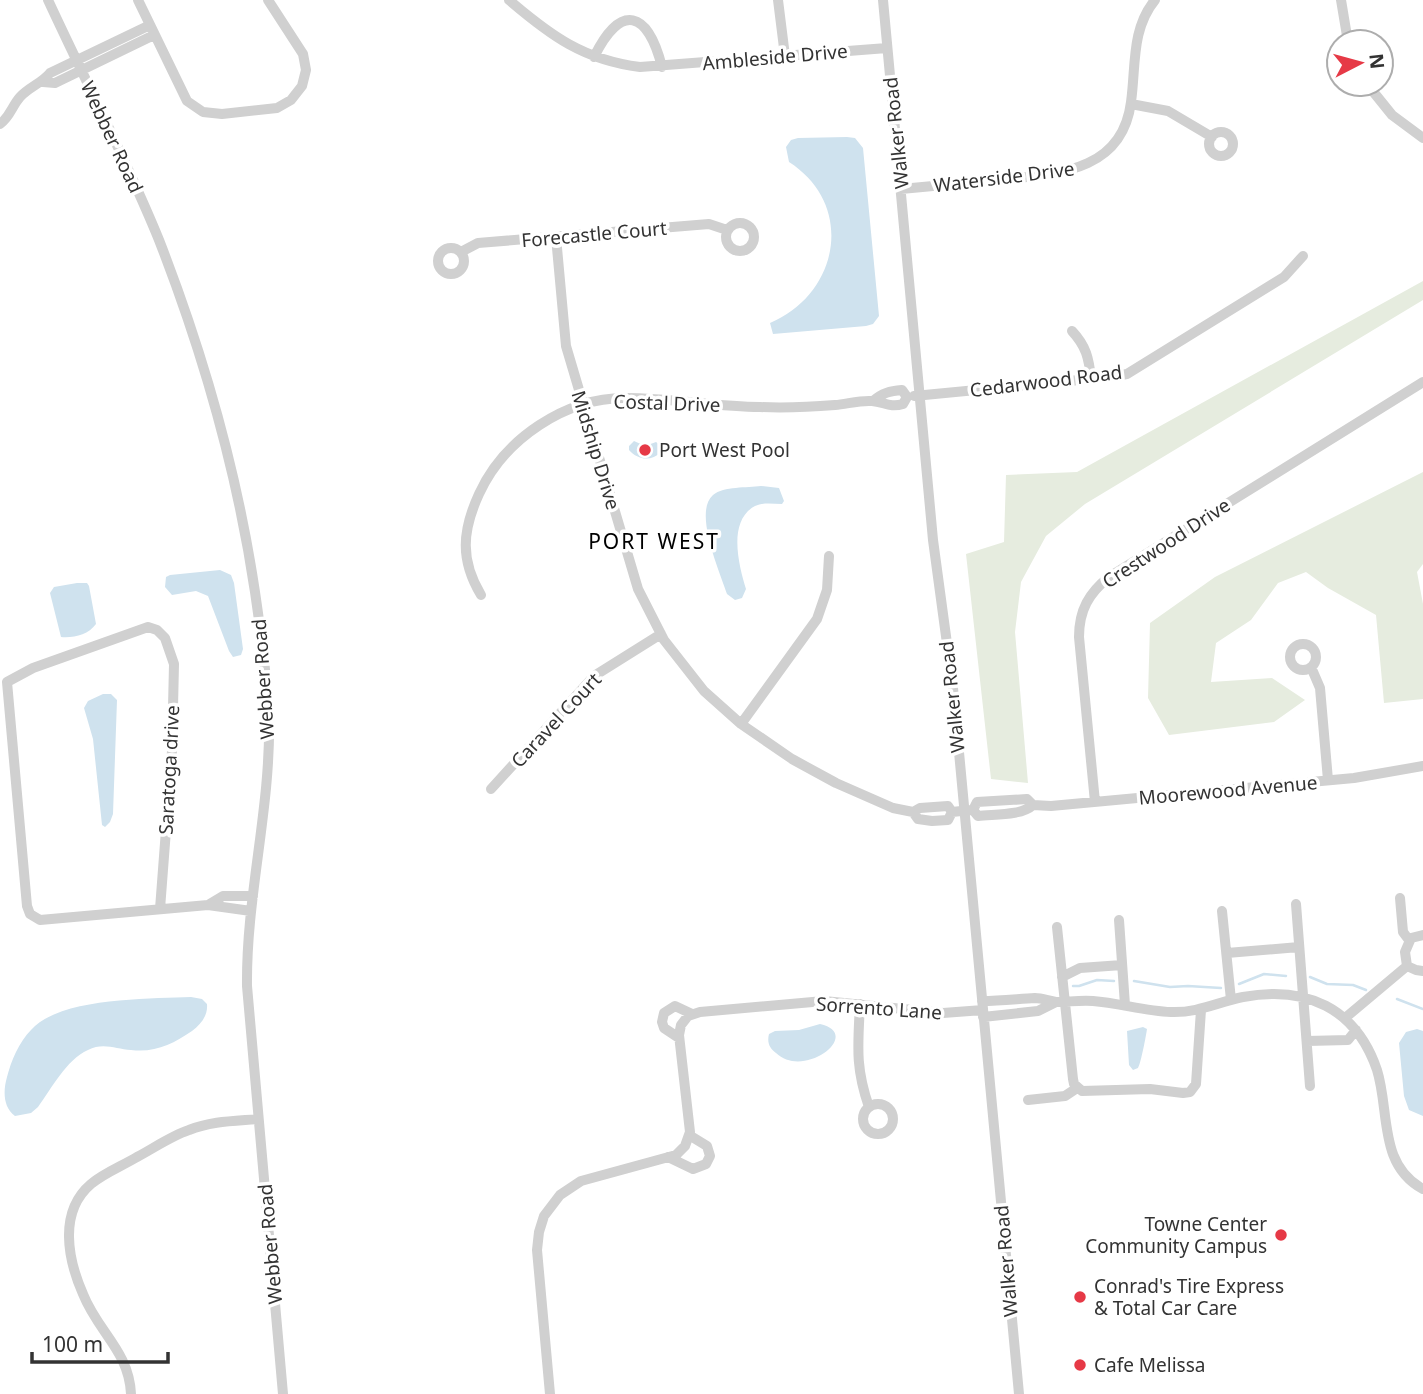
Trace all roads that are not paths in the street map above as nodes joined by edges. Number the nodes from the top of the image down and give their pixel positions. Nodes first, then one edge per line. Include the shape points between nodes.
1 (48, 0) edge
2 (138, 0) edge
3 (268, 0) edge
4 (778, 0) edge
5 (883, 0) edge
6 (1155, 0) edge
7 (1340, 0) edge
8 (517, 3) edge
9 (1345, 28) edge
10 (152, 30) junction
11 (887, 48) junction
12 (785, 56) junction
13 (594, 57) junction
14 (76, 60) junction
15 (662, 67) junction
16 (81, 71) junction
17 (43, 82) junction
18 (1378, 98) edge
19 (1131, 104) junction
20 (0, 124) edge
21 (1212, 137) dead end
22 (1423, 138) edge
23 (901, 189) junction
24 (727, 230) dead end
25 (556, 237) junction
26 (461, 252) dead end
27 (1303, 256) dead end
28 (1072, 331) dead end
29 (1091, 379) junction
30 (1423, 382) edge
31 (920, 396) junction
32 (583, 405) junction
33 (829, 555) dead end
34 (481, 596) dead end
35 (661, 634) junction
36 (1311, 667) dead end
37 (4, 681) edge
38 (741, 724) junction
39 (1423, 766) edge
40 (1328, 780) junction
41 (491, 789) dead end
42 (1095, 802) junction
43 (969, 810) junction
44 (253, 896) junction
45 (1400, 898) dead end
46 (1296, 904) dead end
47 (208, 905) junction
48 (160, 909) junction
49 (251, 911) junction
50 (1222, 911) dead end
51 (1119, 920) dead end
52 (1057, 928) dead end
53 (1423, 935) edge
54 (1409, 940) junction
55 (1299, 947) junction
56 (1227, 953) junction
57 (1122, 965) junction
58 (1407, 966) junction
59 (1423, 971) edge
60 (1062, 977) junction
61 (1304, 997) junction
62 (1231, 1000) junction
63 (1060, 1001) junction
64 (860, 1004) junction
65 (1125, 1005) junction
66 (983, 1009) junction
67 (1201, 1010) junction
68 (692, 1014) junction
69 (1345, 1018) junction
70 (1356, 1030) junction
71 (679, 1038) junction
72 (1307, 1041) junction
73 (1310, 1086) dead end
74 (1077, 1088) junction
75 (1028, 1100) dead end
76 (869, 1107) dead end
77 (258, 1119) junction
78 (689, 1135) junction
79 (668, 1157) junction
80 (1421, 1186) edge
81 (131, 1394) edge
82 (283, 1394) edge
83 (550, 1394) edge
84 (1019, 1394) edge

1 - 14 street, Webber Road
2 - 10 street
3 - 10 street via 303,54 306,70 296,95 277,107 222,114 194,107
4 - 12 street
5 - 11 street, Walker Road
6 - 19 street, Waterside Drive via 1139,32
7 - 9 street
8 - 13 street, Ambleside Drive via 560,40
10 - 14 street
10 - 16 street
11 - 12 street, Ambleside Drive
11 - 23 street, Walker Road
12 - 15 street, Ambleside Drive
13 - 15 street, Ambleside Drive via 617,64
13 - 15 street via 613,28 637,20 649,32
14 - 16 street, Webber Road
14 - 17 street via 50,72
16 - 17 street via 55,83
16 - 44 street, Webber Road via 174,281 219,421 244,521 268,717 267,780
17 - 20 street via 21,96
18 - 22 street via 1392,115
19 - 21 street via 1168,111
19 - 23 street, Waterside Drive via 1118,138 1085,166 1057,174
23 - 31 street, Walker Road
24 - 25 street, Forecastle Court via 709,224
25 - 26 street, Forecastle Court via 478,243
25 - 32 street, Midship Drive via 564,335
27 - 29 street, Cedarwood Road via 1284,277 1133,371
28 - 29 street via 1088,354
29 - 31 street, Cedarwood Road
30 - 42 street, Crestwood Drive via 1109,577 1090,594 1081,614 1079,636
31 - 32 street, Costal Drive via 907,397 903,404 893,406 873,401 758,407 627,397
31 - 43 street, Walker Road via 934,551
32 - 34 street, Costal Drive via 525,435 480,490 465,548 468,572
32 - 35 street, Midship Drive via 638,589
33 - 38 street via 827,590 817,620
35 - 38 street, Midship Drive via 698,684
35 - 41 street, Caravel Court via 594,676
36 - 40 street via 1320,688
37 - 48 street via 30,914 40,920
37 - 48 street, Saratoga drive via 148,628 162,634 174,664
38 - 43 street, Midship Drive via 792,759 893,808
39 - 40 street, Moorewood Avenue
40 - 42 street, Moorewood Avenue
42 - 43 street, Moorewood Avenue via 1051,806 1033,805 1027,799 977,802
43 - 66 street, Walker Road
44 - 47 street via 223,895
44 - 49 street, Webber Road
45 - 54 street via 1403,932
46 - 55 street
47 - 48 street
47 - 49 street
49 - 77 street, Webber Road via 247,986
50 - 56 street
51 - 57 street
52 - 60 street
53 - 54 street
54 - 58 street
55 - 56 street
55 - 61 street
56 - 62 street
57 - 60 street via 1080,968
57 - 65 street
58 - 59 street
58 - 69 street
60 - 63 street
61 - 62 street, Sorrento Lane via 1267,994
61 - 69 street
61 - 72 street
62 - 67 street, Sorrento Lane
63 - 65 street, Sorrento Lane
63 - 66 street, Sorrento Lane via 1037,998
63 - 74 street
64 - 66 street, Sorrento Lane via 943,1013
64 - 68 street, Sorrento Lane via 801,1002
64 - 76 street via 857,1058
65 - 67 street, Sorrento Lane via 1170,1012
66 - 84 street, Walker Road
67 - 74 street via 1196,1083 1190,1092 1087,1092
68 - 71 street via 682,1022
68 - 71 street, Sorrento Lane via 675,1006 663,1015 664,1028
69 - 70 street
70 - 72 street via 1348,1040
70 - 80 street via 1379,1077 1393,1155 1405,1175
71 - 78 street, Sorrento Lane
72 - 73 street
74 - 75 street via 1065,1096
77 - 81 street via 213,1123 179,1134 100,1178 75,1205 69,1236 78,1282 90,1310 125,1361
77 - 82 street, Webber Road
78 - 79 street via 681,1151
78 - 79 street via 708,1148 706,1164 693,1169
79 - 83 street via 581,1181 559,1195 544,1216 537,1250

